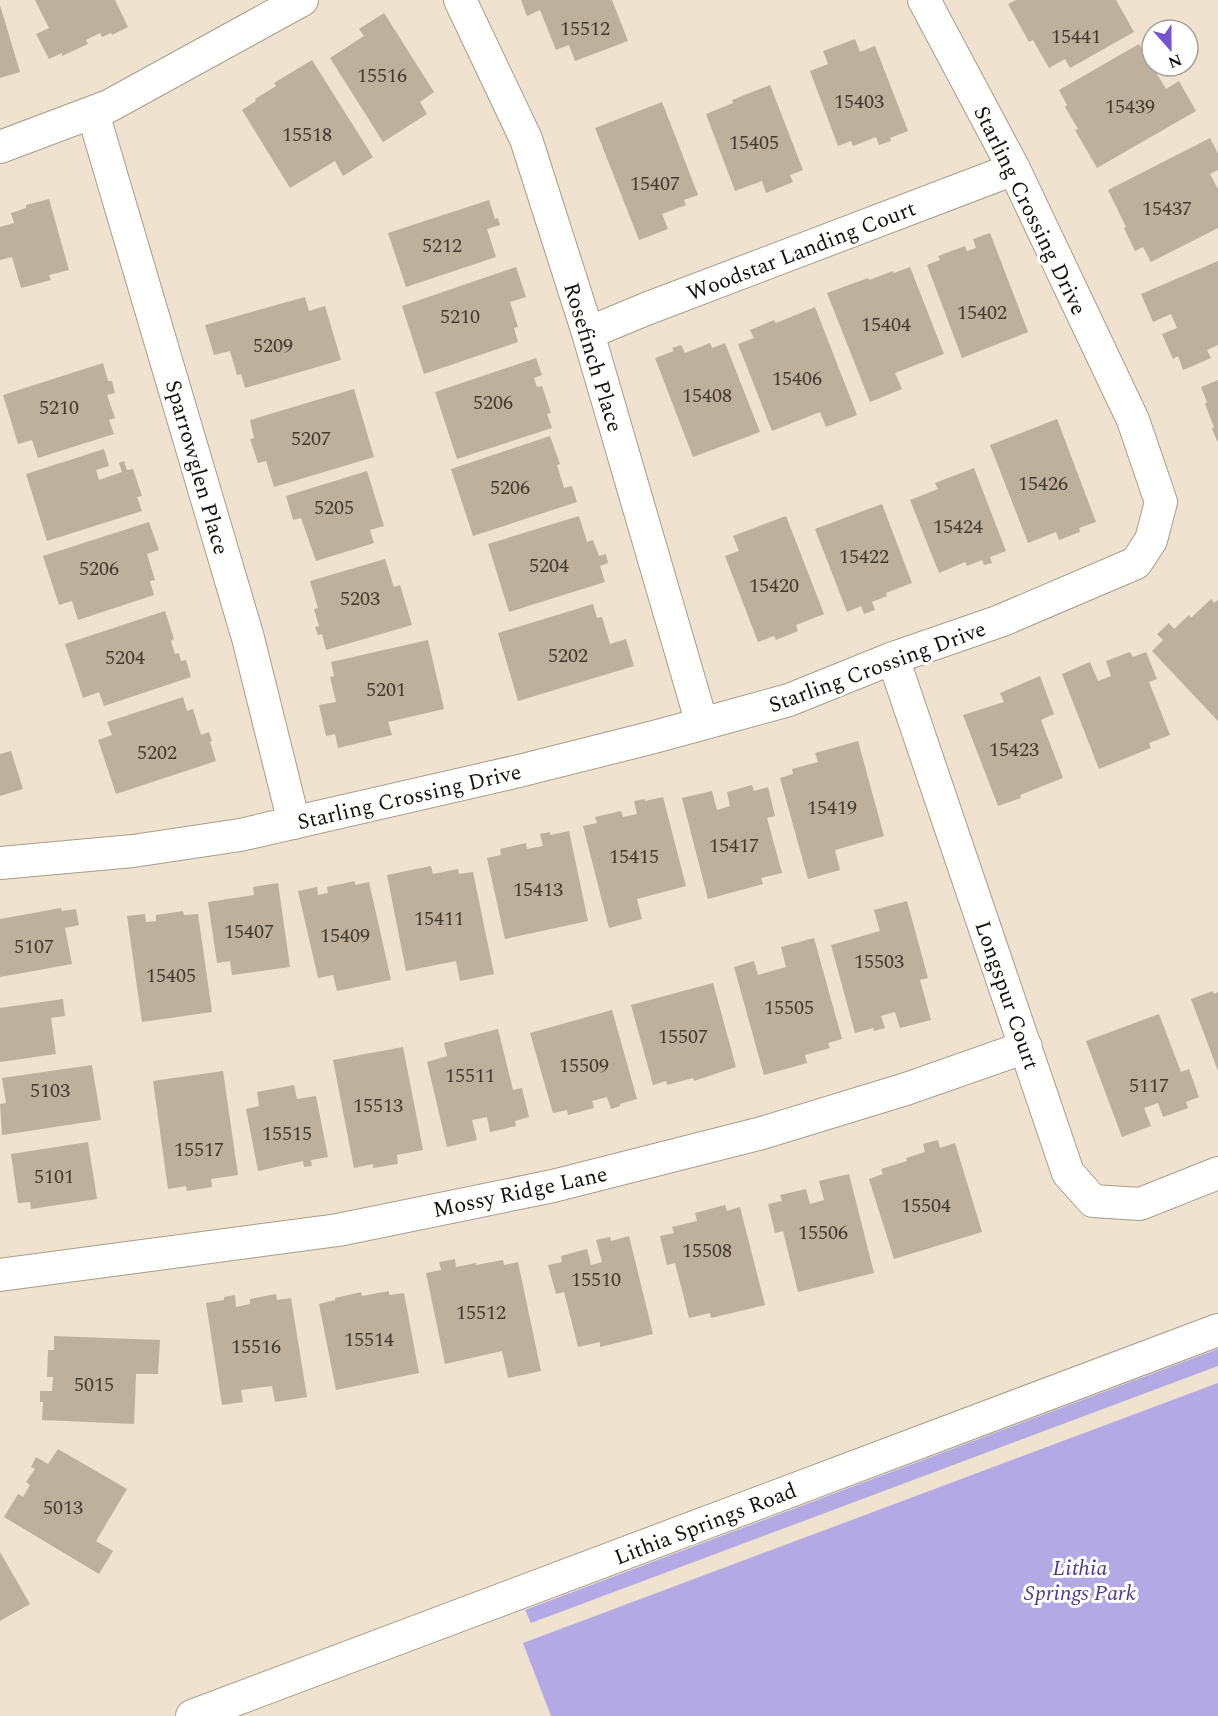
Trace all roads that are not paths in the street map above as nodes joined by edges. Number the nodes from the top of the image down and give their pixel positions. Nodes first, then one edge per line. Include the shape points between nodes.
1 (302, 0) edge
2 (460, 0) edge
3 (924, 0) edge
4 (93, 112) junction
5 (0, 147) edge
6 (1014, 169) junction
7 (588, 333) junction
8 (893, 658) junction
9 (702, 724) junction
10 (294, 823) junction
11 (0, 863) edge
12 (1026, 1047) junction
13 (1218, 1173) edge
14 (0, 1275) edge
15 (1218, 1330) edge
16 (192, 1716) edge

1 - 4 street
2 - 7 street, Rosefinch Place via 526,139
3 - 6 street, Starling Crossing Drive
4 - 5 street
4 - 10 street, Sparrowglen Place via 248,638
6 - 7 street, Woodstar Landing Court
6 - 8 street, Starling Crossing Drive via 1132,420 1161,502 1151,540 1136,563 1000,621
7 - 9 street, Rosefinch Place
8 - 9 street, Starling Crossing Drive via 789,700
8 - 12 street, Longspur Court
9 - 10 street, Starling Crossing Drive
10 - 11 street, Starling Crossing Drive via 133,851
12 - 13 street, Longspur Court via 1068,1173 1093,1201 1140,1204
12 - 14 street, Mossy Ridge Lane via 762,1133 553,1186 338,1230
15 - 16 street, Lithia Springs Road

